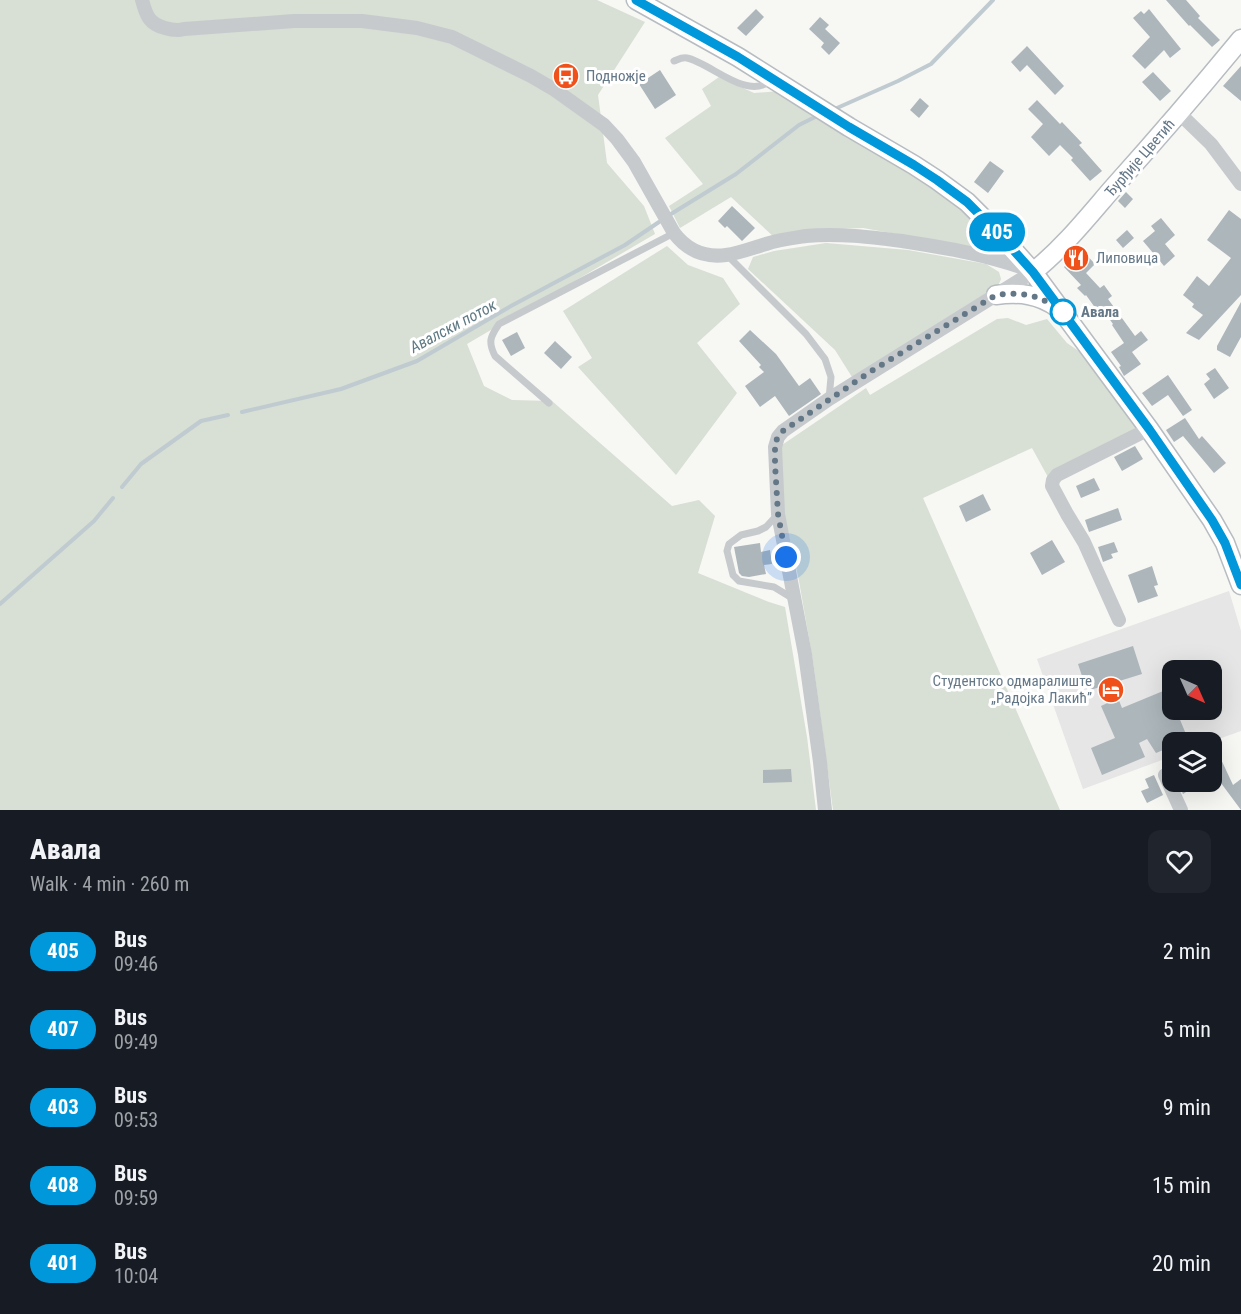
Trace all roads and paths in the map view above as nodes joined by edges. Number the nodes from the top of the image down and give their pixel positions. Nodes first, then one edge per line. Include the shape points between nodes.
1 (142, 0) edge
2 (644, 2) edge
3 (1241, 39) edge
4 (674, 61) dead end
5 (771, 78) junction
6 (1179, 113) junction
7 (1241, 184) edge
8 (674, 233) junction
9 (726, 255) junction
10 (1002, 255) junction
11 (1033, 272) junction
12 (998, 294) junction
13 (1064, 313) junction
14 (829, 399) junction
15 (549, 404) dead end
16 (1149, 429) junction
17 (778, 514) junction
18 (1241, 585) edge
19 (794, 600) junction
20 (1119, 620) dead end
21 (1173, 792) edge
22 (825, 810) edge
23 (1181, 810) edge

1 - 8 street via 156,26 177,31 294,21 362,21 452,37 539,81 604,125 634,162
2 - 5 main road
3 - 6 main road, Ђурђије Цветић
4 - 5 lane via 684,57 694,60 745,85 757,87
5 - 10 main road via 967,202
6 - 7 street via 1211,144
6 - 11 main road, Ђурђије Цветић via 1086,220
8 - 9 street via 697,252
8 - 15 lane via 499,324 490,338 495,356
9 - 10 street via 805,236 833,235 867,236
9 - 14 lane via 806,334 825,359 831,377
10 - 11 main road
10 - 12 street via 1005,285
11 - 12 street
11 - 13 main road
12 - 13 main road via 1034,296
12 - 14 street
13 - 16 main road
14 - 17 street via 776,440
16 - 18 main road via 1212,520
16 - 20 street via 1057,475 1052,486 1084,542
17 - 19 street
17 - 19 lane via 766,527 735,538 727,551 736,579 774,587
19 - 22 street
21 - 23 street

